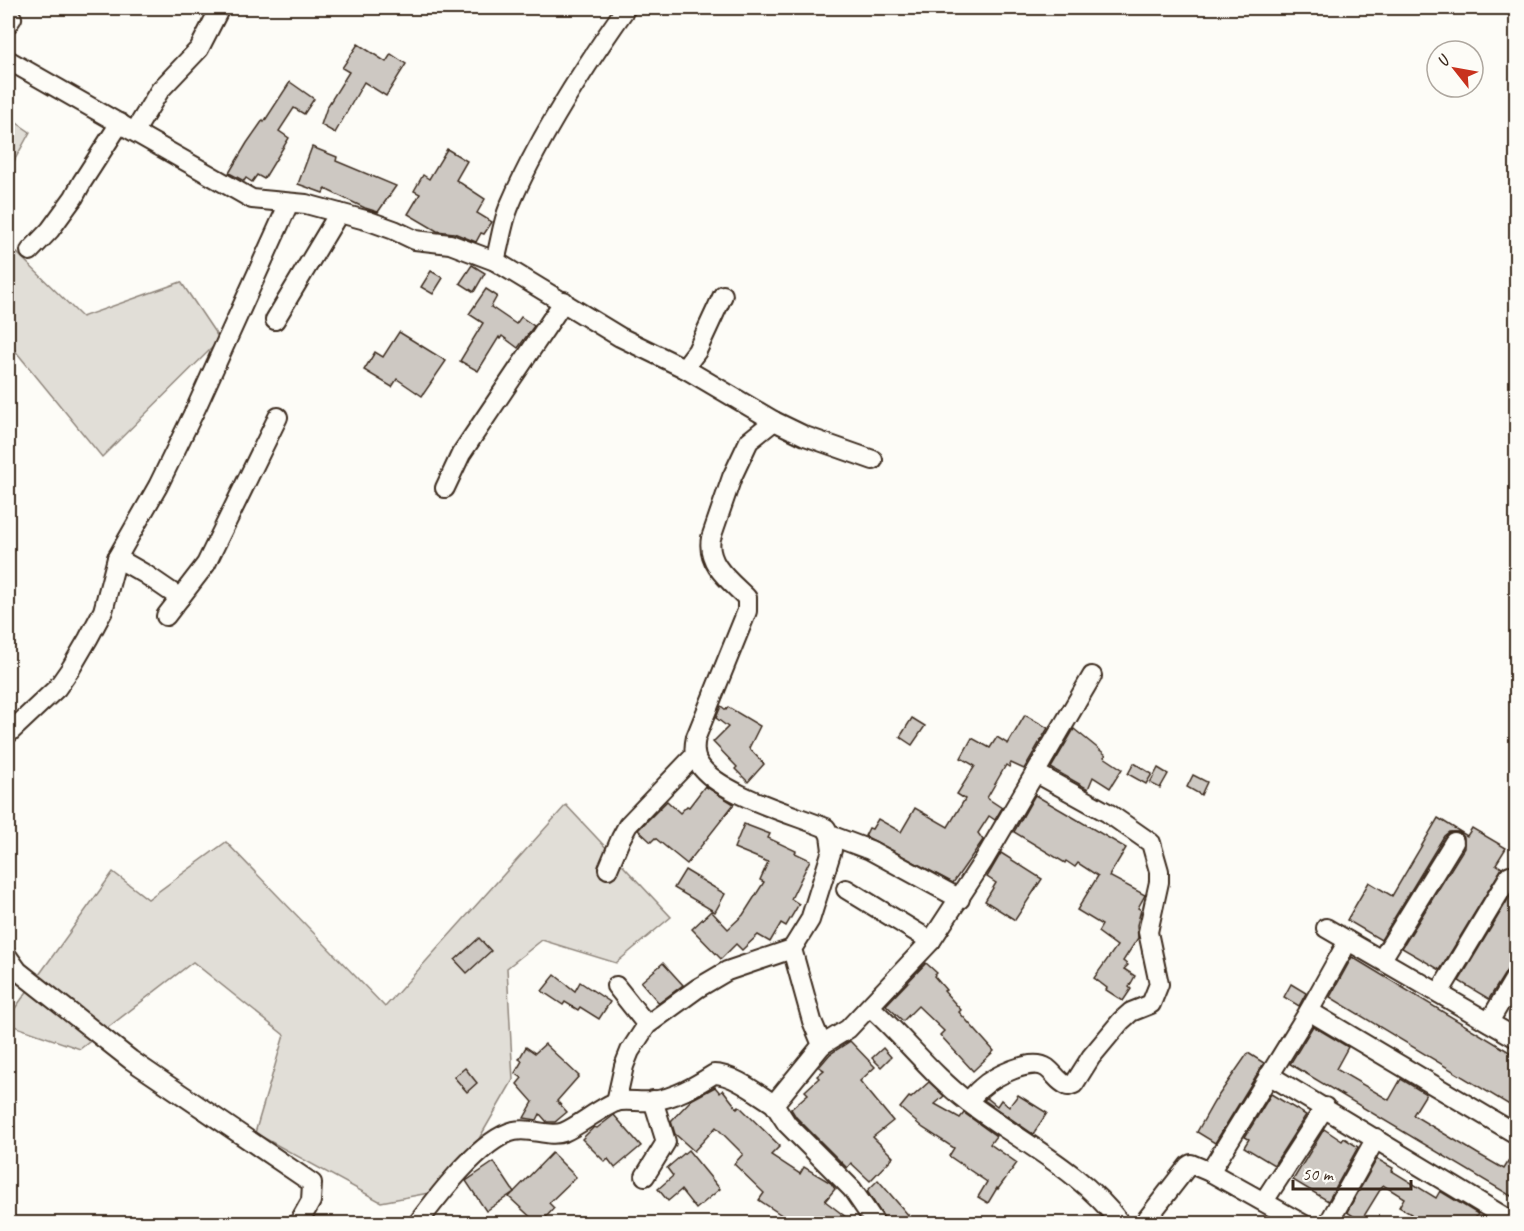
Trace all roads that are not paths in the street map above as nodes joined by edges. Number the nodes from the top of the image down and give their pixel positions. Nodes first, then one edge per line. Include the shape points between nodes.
1 (220, 8) edge
2 (626, 8) edge
3 (8, 60) edge
4 (128, 127) junction
5 (289, 203) junction
6 (339, 213) junction
7 (30, 251) dead end
8 (495, 261) junction
9 (723, 295) dead end
10 (564, 302) junction
11 (275, 320) dead end
12 (684, 368) junction
13 (278, 417) dead end
14 (774, 421) junction
15 (873, 460) dead end
16 (445, 488) dead end
17 (117, 558) junction
18 (180, 598) junction
19 (166, 616) dead end
20 (1092, 676) dead end
21 (8, 734) edge
22 (695, 755) junction
23 (1036, 773) junction
24 (830, 835) junction
25 (1454, 842) dead end
26 (608, 869) dead end
27 (1510, 875) dead end
28 (846, 889) dead end
29 (960, 899) junction
30 (1326, 928) dead end
31 (931, 941) junction
32 (1348, 942) junction
33 (792, 949) junction
34 (8, 957) edge
35 (1382, 959) junction
36 (1516, 976) edge
37 (616, 986) dead end
38 (1439, 993) junction
39 (870, 1007) junction
40 (1308, 1011) junction
41 (1489, 1022) junction
42 (647, 1026) junction
43 (1516, 1038) edge
44 (822, 1045) junction
45 (1269, 1075) junction
46 (653, 1100) junction
47 (616, 1102) junction
48 (968, 1102) junction
49 (774, 1104) junction
50 (1325, 1107) junction
51 (1516, 1134) edge
52 (1376, 1138) junction
53 (1210, 1172) junction
54 (645, 1176) dead end
55 (1264, 1201) junction
56 (1514, 1218) edge
57 (298, 1224) edge
58 (417, 1224) edge
59 (876, 1224) edge
60 (1121, 1224) edge
61 (1143, 1224) edge
62 (1303, 1224) edge
63 (1328, 1224) edge

1 - 4 street via 199,49
2 - 8 street via 586,65 536,155 509,209
3 - 4 street
4 - 5 street via 252,198
4 - 7 street
5 - 6 street
5 - 17 street via 197,406
6 - 8 street via 415,240 450,244
6 - 11 street
8 - 10 street
9 - 12 street via 697,351
10 - 12 street via 620,337
10 - 16 street via 460,454
12 - 14 street
13 - 18 street via 220,539
14 - 15 street
14 - 22 street via 749,441 711,538 709,548 717,566 748,603 696,737
17 - 18 street
17 - 21 street via 103,611 71,668 57,688
18 - 19 street
20 - 23 street
22 - 24 street via 699,765 739,795 826,828
22 - 26 street via 628,825
23 - 29 street
23 - 48 street via 1108,813 1151,843 1159,882 1148,932 1158,984 1151,1004 1121,1021 1074,1084 1060,1082 1039,1065 1022,1066 982,1087
24 - 29 street via 870,850
24 - 33 street via 832,850 810,920
25 - 35 street
27 - 38 street
28 - 31 street
29 - 31 street
30 - 32 street
31 - 39 street
32 - 35 street
32 - 40 street
33 - 42 street via 727,971
33 - 44 street
34 - 57 street via 18,971 131,1060 312,1183 311,1201
35 - 38 street
36 - 41 street
37 - 42 street
38 - 41 street
39 - 44 street via 848,1029
39 - 48 street
40 - 45 street
40 - 51 street
41 - 43 street
42 - 47 street via 624,1066
44 - 49 street
45 - 50 street
45 - 53 street
46 - 47 street
46 - 49 street via 675,1095 720,1074
46 - 54 street via 666,1142
47 - 58 street via 563,1132 530,1129 496,1137
48 - 60 street via 1079,1178
49 - 59 street via 787,1124 852,1189
50 - 52 street
50 - 55 street
52 - 56 street
52 - 63 street
53 - 55 street
53 - 61 street via 1188,1166
55 - 62 street

